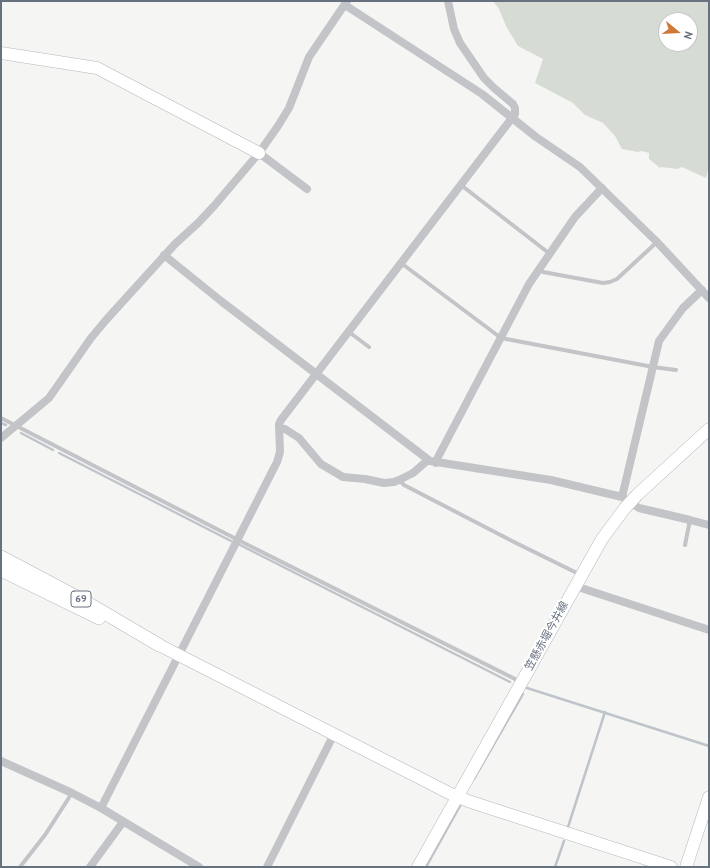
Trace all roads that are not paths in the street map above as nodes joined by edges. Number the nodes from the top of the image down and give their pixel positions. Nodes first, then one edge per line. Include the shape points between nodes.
1 (448, 1) edge
2 (346, 3) edge
3 (1, 53) edge
4 (513, 118) junction
5 (259, 153) junction
6 (461, 185) junction
7 (602, 188) junction
8 (307, 189) dead end
9 (657, 242) junction
10 (550, 254) junction
11 (164, 256) junction
12 (401, 263) junction
13 (539, 270) junction
14 (702, 290) junction
15 (709, 298) edge
16 (349, 332) junction
17 (501, 338) junction
18 (369, 347) dead end
19 (653, 367) junction
20 (676, 370) dead end
21 (316, 374) junction
22 (1, 418) edge
23 (16, 425) junction
24 (279, 428) junction
25 (709, 430) edge
26 (1, 438) edge
27 (428, 460) junction
28 (436, 463) junction
29 (399, 480) junction
30 (626, 500) junction
31 (690, 520) junction
32 (709, 525) edge
33 (237, 539) junction
34 (685, 545) dead end
35 (1, 557) edge
36 (1, 570) edge
37 (582, 575) junction
38 (575, 586) junction
39 (709, 630) edge
40 (159, 645) junction
41 (179, 656) junction
42 (522, 682) junction
43 (334, 734) junction
44 (1, 761) edge
45 (72, 793) junction
46 (458, 797) junction
47 (709, 797) edge
48 (101, 808) junction
49 (123, 822) junction
50 (20, 867) edge
51 (90, 867) edge
52 (199, 867) edge
53 (268, 867) edge
54 (418, 867) edge
55 (671, 867) edge
56 (686, 867) edge

1 - 4 street via 460,43 484,78 513,104 516,111
2 - 4 street via 482,94
2 - 5 street via 309,56 288,108
3 - 5 street via 97,68
4 - 6 street
4 - 7 street via 580,167
5 - 8 street
5 - 11 street via 210,210
6 - 10 lane
6 - 12 street
7 - 9 street
7 - 10 street via 575,216
9 - 13 lane via 617,279 610,282 603,283
9 - 14 street
10 - 13 street
11 - 21 street
11 - 23 street via 91,338 49,398
12 - 16 street
12 - 17 lane
13 - 17 street
14 - 15 street
14 - 19 street via 685,305 661,338
16 - 18 lane
16 - 21 street
17 - 19 lane
17 - 28 street
19 - 20 lane
19 - 30 street
21 - 24 street via 281,420
21 - 27 street
22 - 23 lane
23 - 26 street
23 - 33 lane
24 - 29 street via 299,438 321,464 340,477 384,483
24 - 33 street via 278,459
25 - 30 street, 笠懸赤堀今井線
27 - 28 street
27 - 29 street via 413,473
28 - 30 street via 551,480
29 - 37 lane via 507,539
30 - 31 street via 639,508
30 - 37 street, 笠懸赤堀今井線
31 - 32 street
31 - 34 lane
33 - 41 street
33 - 42 lane
35 - 40 main road, 69
36 - 40 main road, 69
37 - 38 street, 笠懸赤堀今井線
38 - 39 street
38 - 42 street, 笠懸赤堀今井線
40 - 41 street
41 - 43 street
41 - 48 street
42 - 46 street, 笠懸赤堀今井線
43 - 46 street
43 - 53 street
44 - 45 street
45 - 48 street
45 - 50 lane via 45,835
46 - 54 street, 笠懸赤堀今井線
46 - 55 street
47 - 56 street
48 - 49 street
49 - 51 street
49 - 52 street

